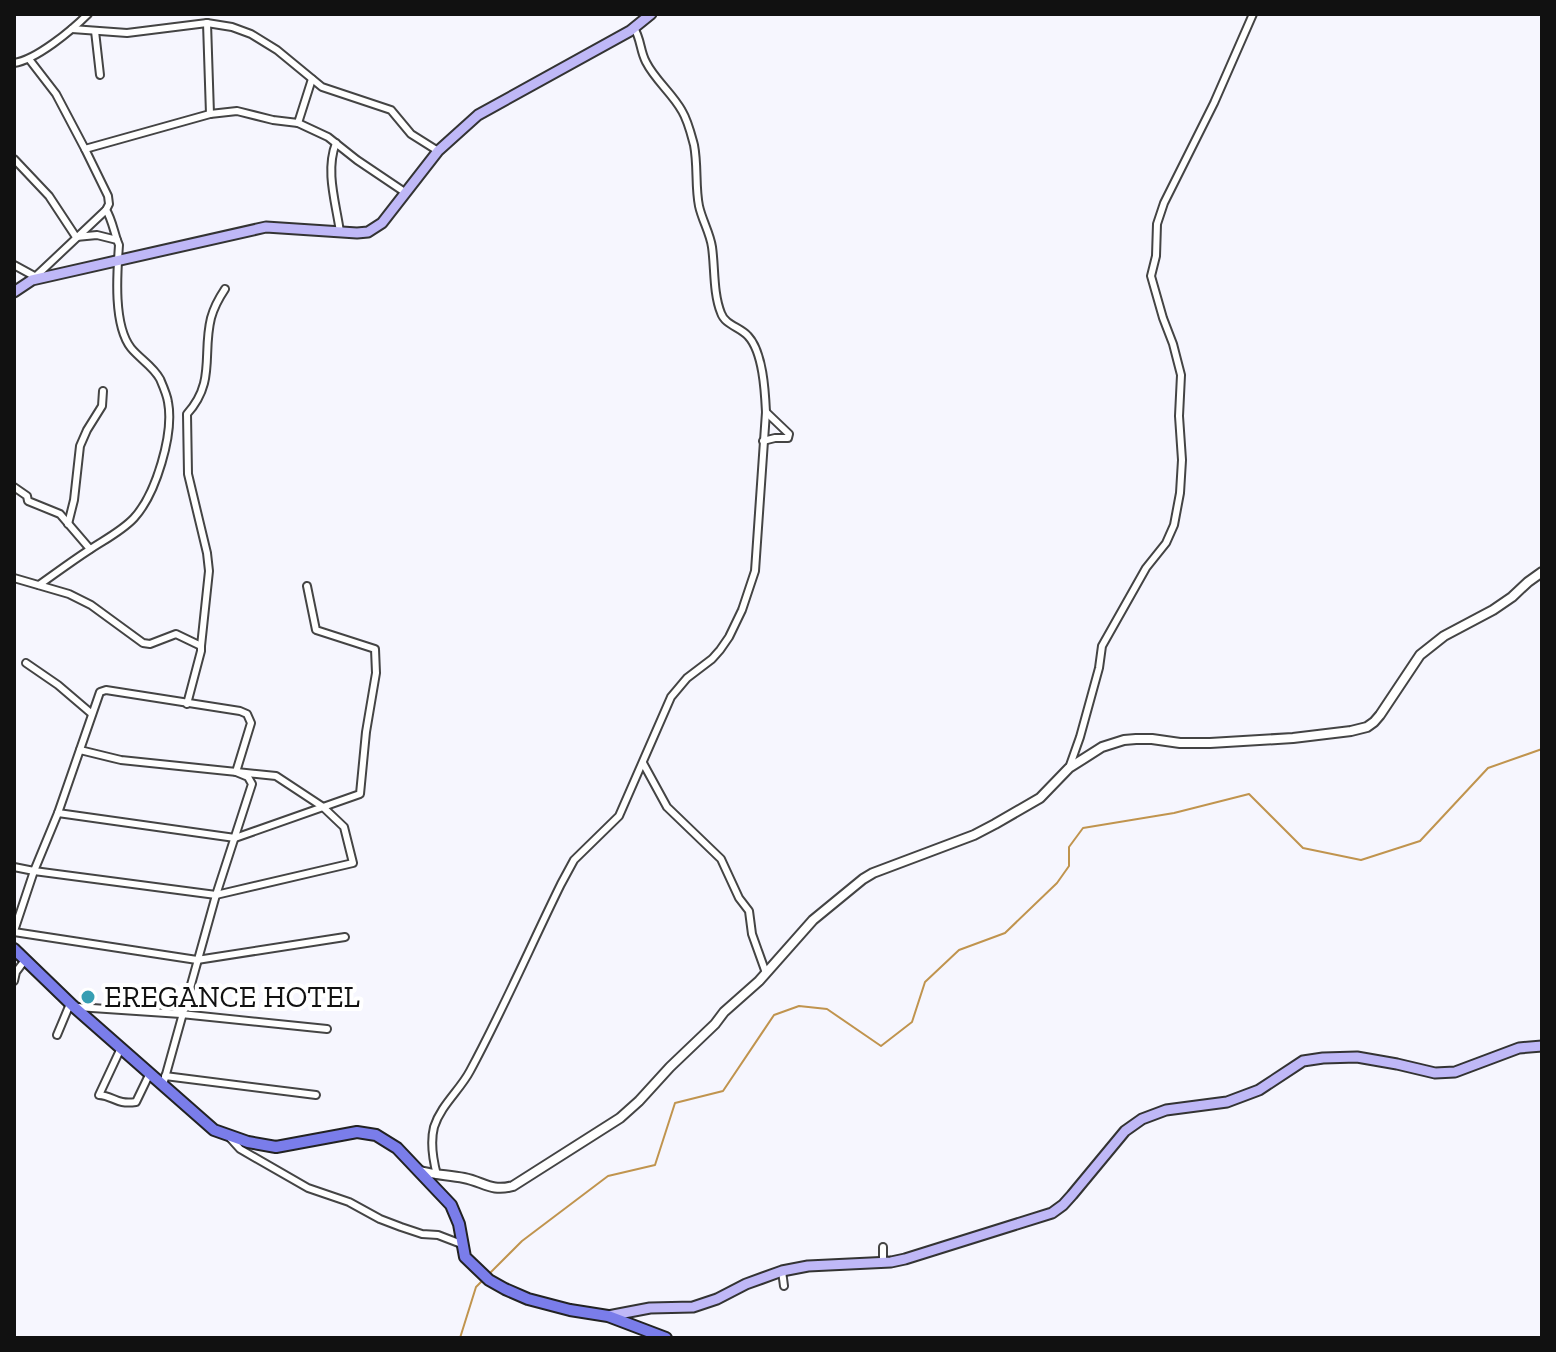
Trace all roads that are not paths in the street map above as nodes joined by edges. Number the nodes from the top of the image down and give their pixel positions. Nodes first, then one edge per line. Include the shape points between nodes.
1 (88, 14) edge
2 (651, 14) edge
3 (1253, 14) edge
4 (207, 23) junction
5 (634, 28) junction
6 (72, 29) junction
7 (95, 31) junction
8 (29, 59) junction
9 (15, 60) edge
10 (100, 75) dead end
11 (312, 79) junction
12 (210, 114) junction
13 (298, 123) junction
14 (336, 143) junction
15 (85, 149) junction
16 (438, 151) junction
17 (14, 159) edge
18 (406, 193) junction
19 (106, 210) junction
20 (340, 232) junction
21 (76, 237) junction
22 (117, 240) junction
23 (118, 262) junction
24 (14, 265) edge
25 (34, 278) junction
26 (225, 289) dead end
27 (14, 292) edge
28 (103, 391) dead end
29 (766, 412) junction
30 (763, 441) junction
31 (14, 487) edge
32 (68, 524) junction
33 (90, 549) junction
34 (1542, 572) edge
35 (14, 578) edge
36 (39, 585) junction
37 (307, 586) dead end
38 (201, 646) junction
39 (26, 663) dead end
40 (1095, 681) junction
41 (1107, 682) dead end
42 (187, 704) junction
43 (92, 714) junction
44 (80, 750) junction
45 (643, 763) junction
46 (1069, 768) junction
47 (236, 772) junction
48 (323, 807) junction
49 (58, 813) junction
50 (235, 838) junction
51 (14, 867) edge
52 (34, 871) junction
53 (216, 895) junction
54 (14, 931) edge
55 (345, 937) dead end
56 (14, 949) edge
57 (25, 960) junction
58 (197, 960) junction
59 (766, 973) junction
60 (14, 981) edge
61 (72, 1005) junction
62 (181, 1014) junction
63 (327, 1029) dead end
64 (57, 1035) dead end
65 (1542, 1046) edge
66 (121, 1048) junction
67 (150, 1073) junction
68 (164, 1081) junction
69 (316, 1095) dead end
70 (228, 1136) junction
71 (420, 1171) junction
72 (437, 1175) junction
73 (464, 1245) junction
74 (883, 1247) dead end
75 (883, 1262) junction
76 (782, 1271) junction
77 (784, 1286) dead end
78 (608, 1316) junction
79 (666, 1338) edge

1 - 6 street
2 - 5 main road
3 - 40 street via 1157,224 1151,276 1181,375 1180,493 1166,543 1102,646
4 - 7 street via 144,32
4 - 11 street via 232,27 267,43
4 - 12 street
5 - 16 main road via 486,110
5 - 29 street via 643,58 682,111 689,130 721,313 755,346
6 - 7 street
6 - 8 street
7 - 10 street
8 - 9 street
8 - 15 street via 56,94
11 - 13 street
11 - 16 street via 386,107 411,134
12 - 13 street via 237,111
12 - 15 street
13 - 14 street
14 - 18 street
14 - 20 street via 331,166
15 - 19 street via 108,196
16 - 18 main road
17 - 21 street via 49,196
18 - 20 main road via 373,230
19 - 21 street
19 - 22 street
20 - 23 main road via 266,227
21 - 22 street
21 - 25 street
22 - 23 street
23 - 25 main road
23 - 33 street via 122,326 130,347 160,380 168,398 169,426 150,493 135,517
24 - 25 street
25 - 27 main road
26 - 38 street via 211,318 207,378 187,414 188,474 209,571
28 - 32 street via 102,406 80,446
29 - 30 street
29 - 30 street via 789,434
30 - 45 street via 755,571 742,610 720,650 671,697
31 - 32 street
32 - 33 street
33 - 36 street
34 - 46 street via 1420,655 1367,727 1214,743 1124,740
35 - 36 street
36 - 38 street via 91,605 143,643 176,634
37 - 48 street via 316,630 375,649 360,794
38 - 42 street
39 - 43 street
40 - 41 street
40 - 46 street
42 - 43 street via 106,690 97,697
42 - 47 street via 247,714 251,723
43 - 44 street
44 - 47 street via 121,760
44 - 49 street
45 - 59 street via 667,807 721,859 749,911
45 - 72 street via 619,816 574,860 470,1071 435,1124 432,1156
46 - 59 street via 1040,798 974,835 873,873 813,920
47 - 48 street via 276,776
47 - 50 street via 252,784
48 - 50 street
48 - 53 street via 344,827 353,863
49 - 50 street
49 - 52 street
50 - 53 street
51 - 52 street
52 - 53 street
52 - 54 street
53 - 58 street
54 - 58 street
55 - 58 street
56 - 57 main road
57 - 60 street
57 - 61 main road
58 - 62 street
59 - 72 street via 620,1118 539,1171 500,1189
61 - 62 street
61 - 64 street
61 - 66 main road
62 - 63 street
62 - 68 street
65 - 75 main road via 1519,1048 1455,1072 1435,1073 1357,1057 1303,1061 1259,1090 1227,1102 1166,1110 1142,1119 1052,1213
66 - 67 main road
66 - 67 street via 99,1095 124,1104 136,1102
67 - 68 main road
68 - 69 street
68 - 70 main road via 214,1130
70 - 71 main road via 276,1147 348,1133 376,1135
70 - 73 street via 240,1149 308,1188 401,1227
71 - 72 street
71 - 73 main road via 451,1205
73 - 78 main road via 465,1257 489,1280 528,1299
74 - 75 street
75 - 76 main road
76 - 77 street
76 - 78 main road via 693,1307
78 - 79 main road

